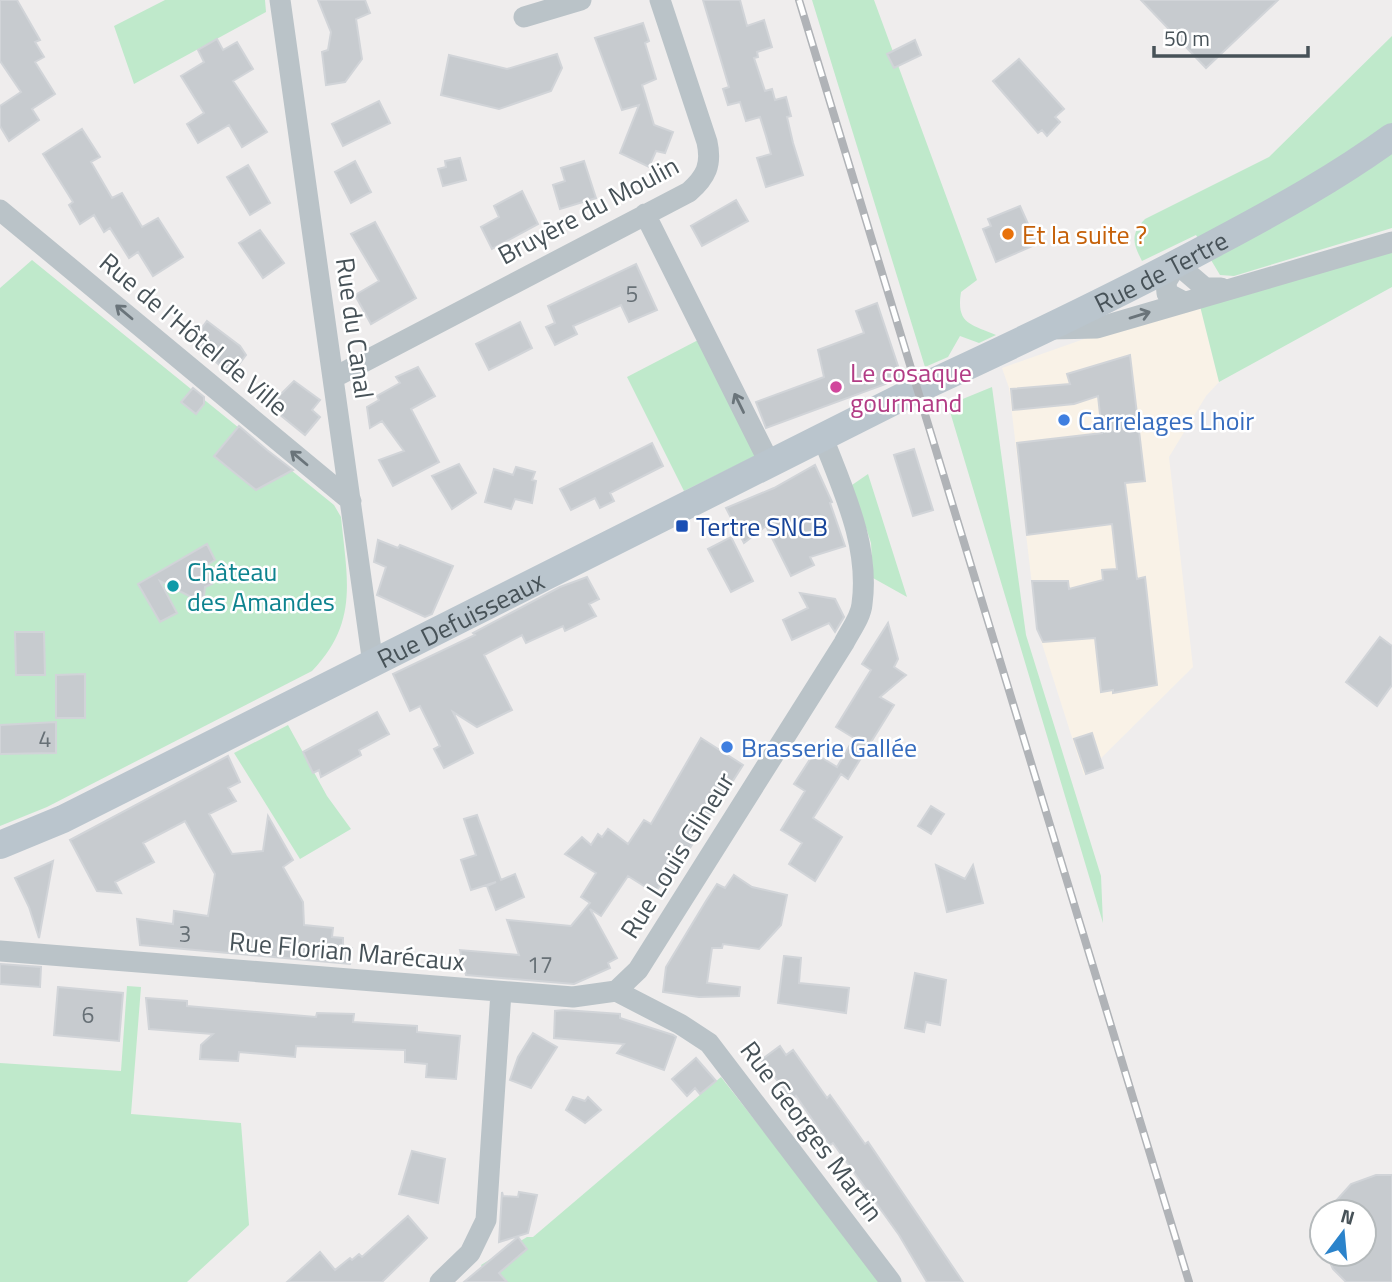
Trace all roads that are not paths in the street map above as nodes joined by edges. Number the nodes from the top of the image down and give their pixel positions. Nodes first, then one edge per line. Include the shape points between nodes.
1 (280, 0) edge
2 (581, 0) edge
3 (660, 0) edge
4 (524, 17) dead end
5 (1392, 137) edge
6 (0, 210) edge
7 (645, 214) junction
8 (1392, 242) edge
9 (1177, 264) junction
10 (1227, 288) junction
11 (1184, 302) junction
12 (1049, 329) junction
13 (333, 378) junction
14 (918, 389) joint
15 (823, 438) junction
16 (770, 464) junction
17 (351, 501) junction
18 (373, 664) junction
19 (0, 845) edge
20 (0, 951) edge
21 (616, 990) junction
22 (500, 992) junction
23 (440, 1282) edge
24 (891, 1282) edge

1 - 13 street, Rue du Canal
2 - 4 street
3 - 7 street, Bruyère du Moulin via 707,142 709,162 704,179 689,192
5 - 9 street, Rue de Tertre via 1321,186
17 -> 6 street, Rue de l'Hôtel de Ville
7 - 13 street, Bruyère du Moulin
16 -> 7 street
8 - 10 street
9 - 10 street via 1205,288
9 - 11 street via 1166,282 1167,293
9 - 12 street, Rue de Tertre
10 - 11 street
12 -> 11 street via 1097,328
12 - 14 street, Rue de Tertre
13 - 17 street, Rue du Canal
14 - 15 street, Rue Defuisseaux
15 - 16 street, Rue Defuisseaux
15 - 21 street, Rue Louis Glineur via 855,524 864,569 862,607 844,643 638,970
16 - 18 street, Rue Defuisseaux
17 - 18 street, Rue du Canal
18 - 19 street, Rue Defuisseaux via 64,819
20 - 22 street, Rue Florian Marécaux
21 - 22 street, Rue Florian Marécaux via 573,997
21 - 24 street, Rue Georges Martin via 697,1034 717,1052
22 - 23 street via 486,1220 470,1252

